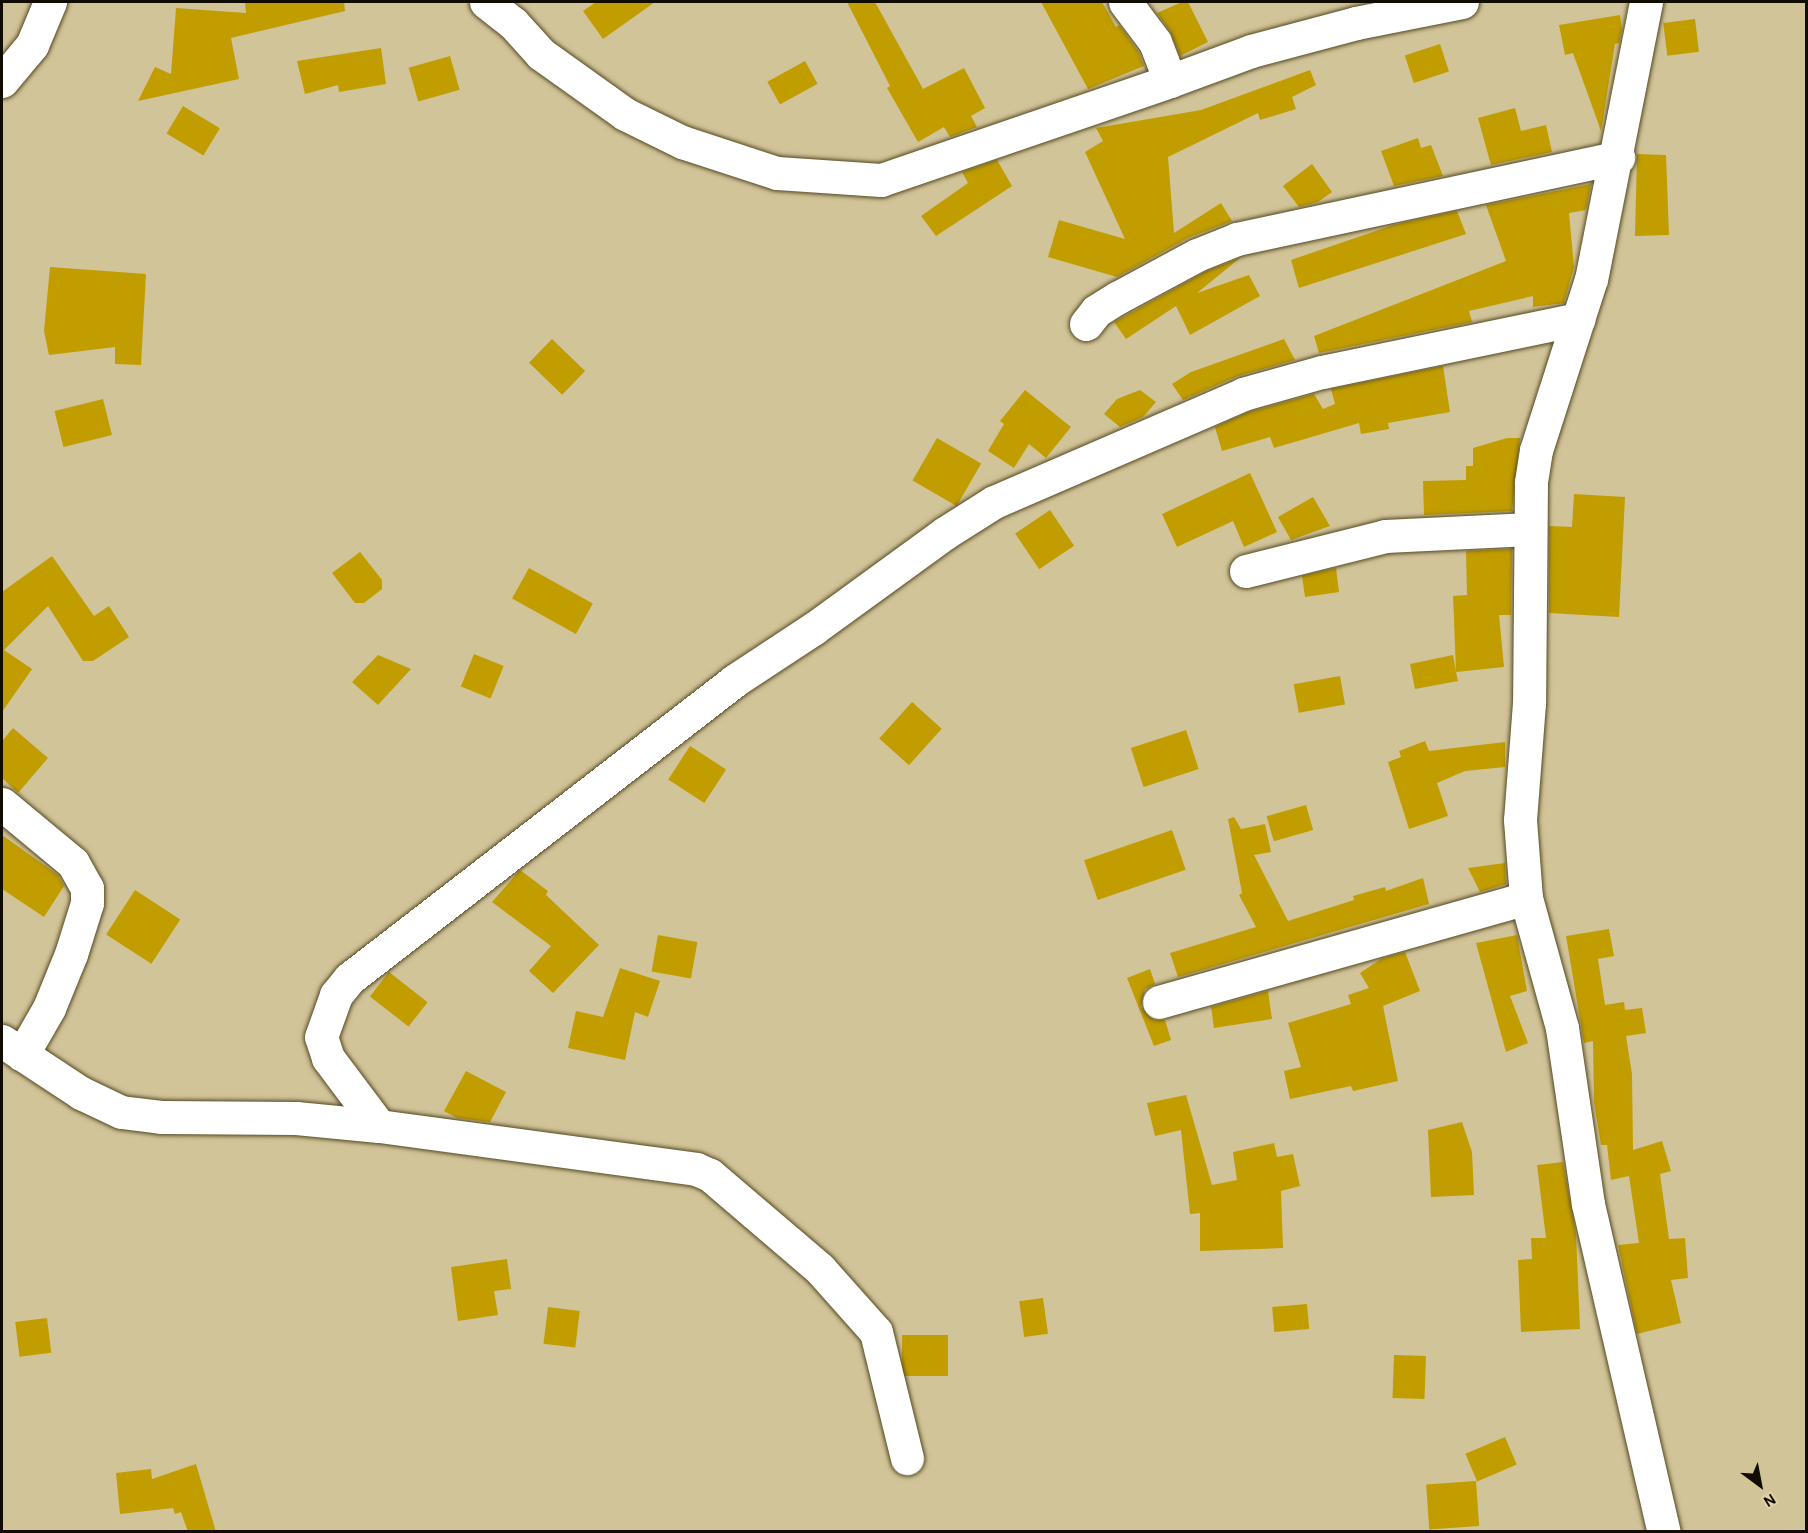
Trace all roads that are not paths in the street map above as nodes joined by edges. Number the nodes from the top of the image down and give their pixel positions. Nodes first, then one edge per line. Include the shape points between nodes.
1 (50, 2) edge
2 (486, 2) edge
3 (1125, 2) edge
4 (1462, 2) edge
5 (1646, 2) edge
6 (2, 81) edge
7 (1170, 81) junction
8 (1618, 157) junction
9 (1579, 319) junction
10 (1086, 324) dead end
11 (1530, 530) junction
12 (1246, 571) dead end
13 (2, 804) edge
14 (1527, 898) junction
15 (1159, 1002) dead end
16 (12, 1048) edge
17 (379, 1126) junction
18 (907, 1458) dead end
19 (1664, 1532) edge

1 - 6 street via 32,45
2 - 7 street via 513,23 541,54 625,114 682,142 777,173 881,180
3 - 7 street via 1155,42
4 - 7 street via 1356,23 1262,48
5 - 8 street
8 - 9 street
8 - 10 street via 1237,239 1197,255 1117,298 1096,311
9 - 11 street via 1536,450
9 - 17 street via 1322,372 1253,391 994,502 945,533 734,681 350,978 336,995 321,1037 328,1058
11 - 12 street via 1413,532
11 - 14 street via 1529,703 1520,820
13 - 16 street via 73,863 87,888 87,903 49,1008
14 - 15 street
14 - 19 street via 1562,1028 1588,1204
16 - 17 street via 81,1093 121,1112 161,1117 296,1118
17 - 18 street via 696,1169 710,1175 820,1269 876,1332

